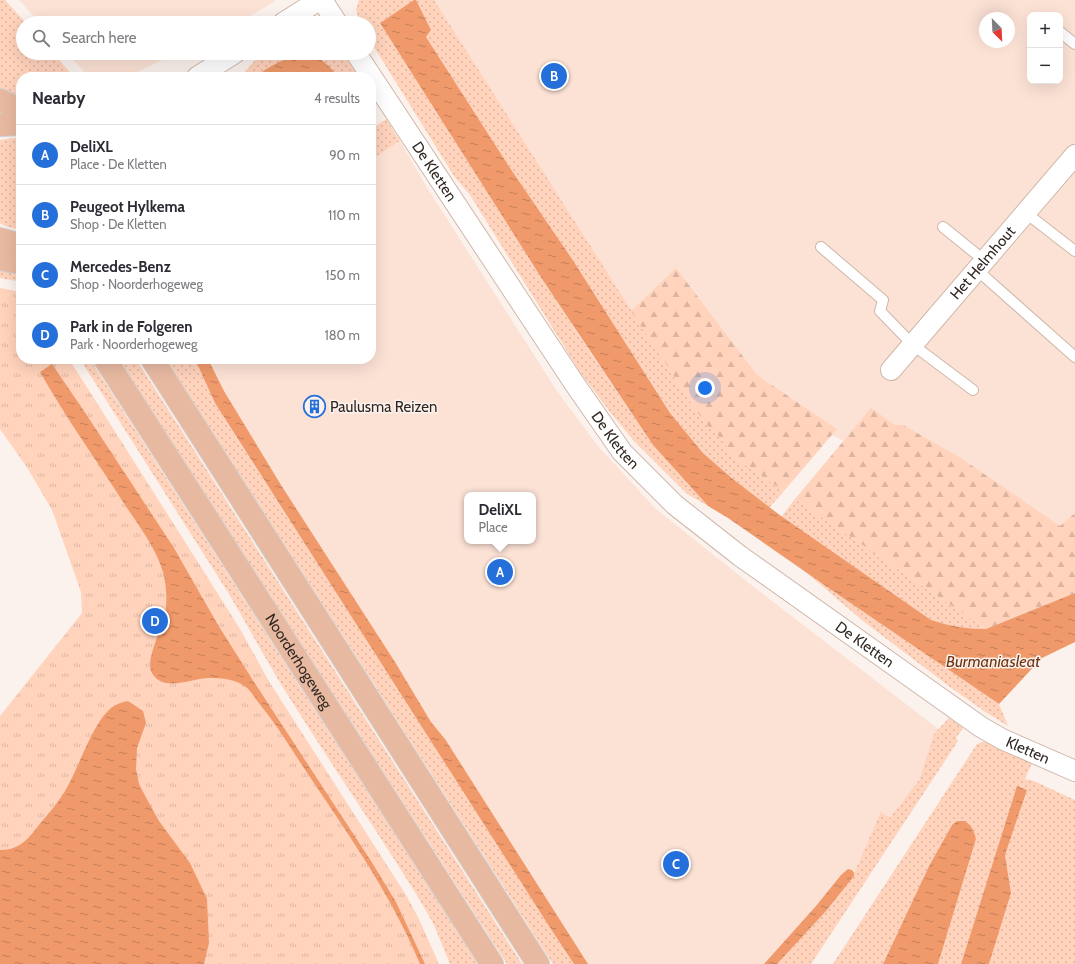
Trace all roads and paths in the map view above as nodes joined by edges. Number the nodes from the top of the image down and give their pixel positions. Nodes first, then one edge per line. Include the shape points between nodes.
1 (320, 0) edge
2 (294, 16) edge
3 (332, 16) edge
4 (1063, 34) edge
5 (1075, 44) edge
6 (224, 60) edge
7 (361, 60) edge
8 (205, 72) edge
9 (369, 72) edge
10 (376, 83) edge
11 (1075, 155) edge
12 (1026, 213) junction
13 (942, 227) dead end
14 (0, 238) edge
15 (821, 247) dead end
16 (1075, 251) edge
17 (16, 258) edge
18 (981, 266) junction
19 (913, 345) junction
20 (1075, 357) edge
21 (108, 364) edge
22 (155, 364) edge
23 (891, 370) dead end
24 (973, 390) dead end
25 (981, 727) joint
26 (1075, 771) edge
27 (492, 964) edge
28 (538, 964) edge

1 - 2 street
1 - 3 street
4 - 5 lane
6 - 8 street
7 - 9 street, De Kletten
10 - 25 street, De Kletten via 622,452 675,505 740,556
11 - 12 street, Het Helmhout
12 - 16 lane
12 - 18 street, Het Helmhout
13 - 18 lane
14 - 17 main road
15 - 19 lane via 883,300 880,311
18 - 19 street, Het Helmhout
18 - 20 lane
19 - 23 street, Het Helmhout
19 - 24 lane
21 - 27 main road, Noorderhogeweg
22 - 28 main road
25 - 26 street, Kletten

